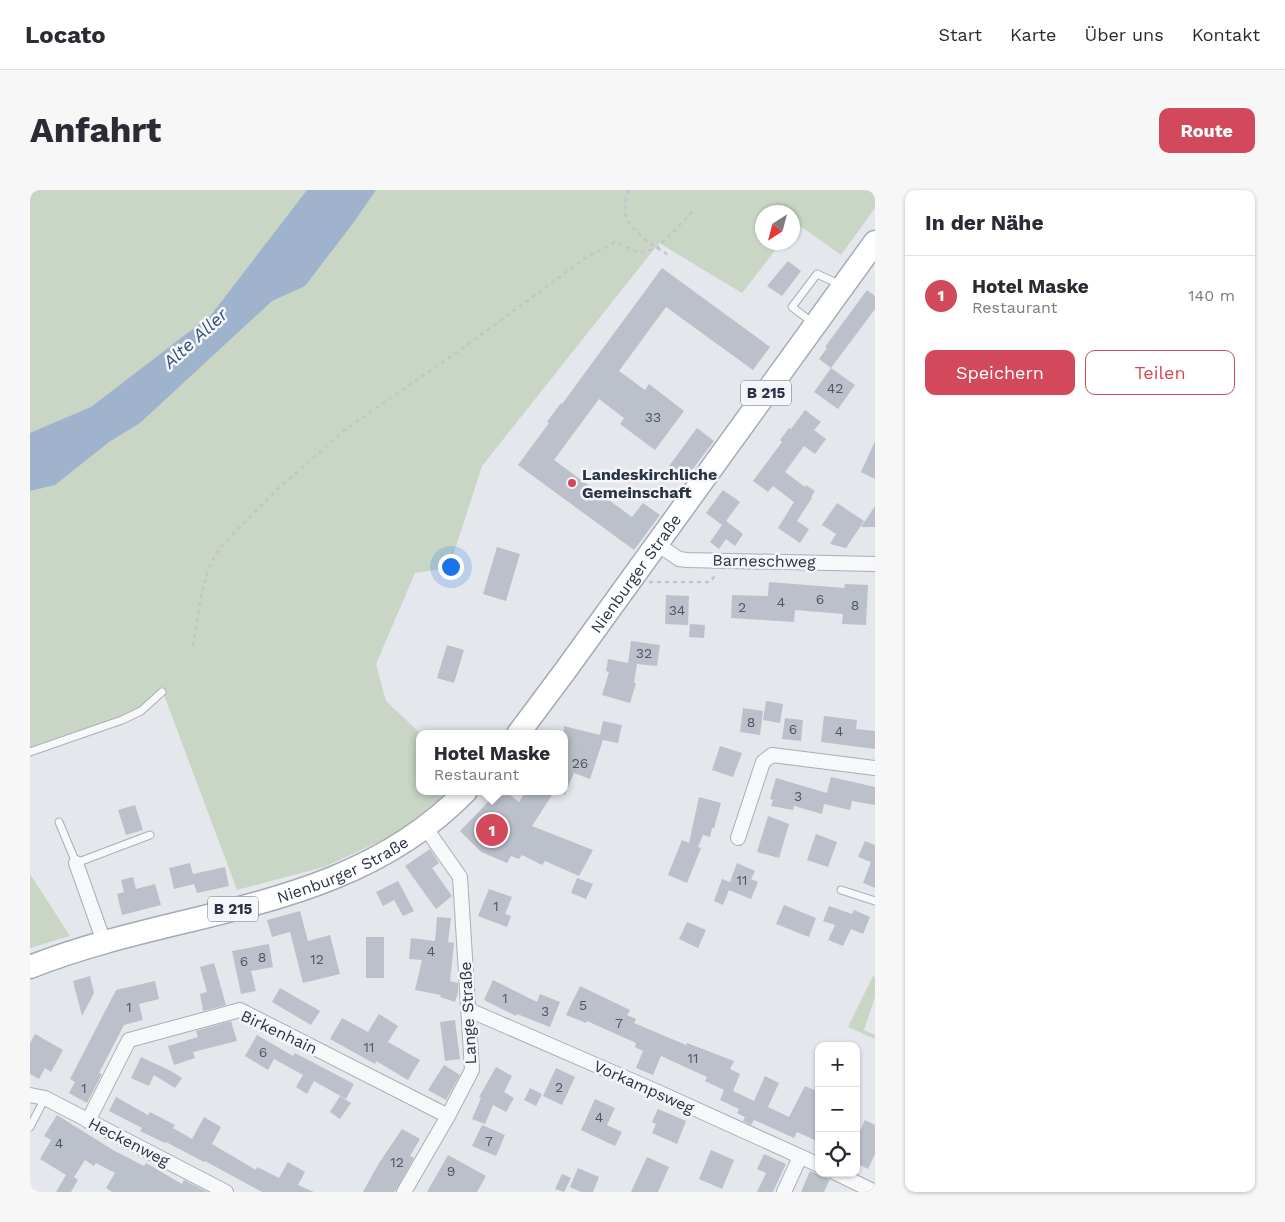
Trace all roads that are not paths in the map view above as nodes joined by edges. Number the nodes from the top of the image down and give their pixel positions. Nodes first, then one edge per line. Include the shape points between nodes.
1 (875, 242) edge
2 (657, 544) junction
3 (875, 564) edge
4 (162, 692) dead end
5 (521, 730) edge
6 (30, 752) edge
7 (875, 768) edge
8 (462, 795) edge
9 (59, 822) dead end
10 (426, 827) junction
11 (150, 835) dead end
12 (738, 838) dead end
13 (76, 863) junction
14 (841, 890) dead end
15 (875, 901) edge
16 (104, 942) junction
17 (30, 967) edge
18 (469, 1010) junction
19 (30, 1095) edge
20 (45, 1098) junction
21 (448, 1116) junction
22 (88, 1121) junction
23 (30, 1127) edge
24 (800, 1157) junction
25 (815, 1163) edge
26 (844, 1177) edge
27 (226, 1192) edge
28 (404, 1192) edge
29 (784, 1192) edge
30 (875, 1192) edge

1 - 2 main road, Nienburger Straße / B 215
2 - 3 street, Barneschweg via 687,560
2 - 5 main road, Nienburger Straße / B 215
4 - 6 lane via 141,710 122,720
7 - 12 street via 772,755 763,762
8 - 10 main road, Nienburger Straße / B 215
9 - 13 lane
10 - 16 main road, Nienburger Straße / B 215 via 356,869 302,890
10 - 18 street, Lange Straße via 460,877
11 - 13 lane
13 - 16 street
14 - 15 lane
16 - 17 main road, Nienburger Straße / B 215
18 - 21 street, Lange Straße via 472,1070
18 - 24 street, Vorkampsweg
19 - 20 street, Heckenweg
20 - 22 street, Heckenweg
20 - 23 lane
21 - 22 street, Birkenhain via 240,1010 129,1040
21 - 28 street, Lange Straße
22 - 27 street, Heckenweg
24 - 25 street, Vorkampsweg
24 - 29 street
26 - 30 street

